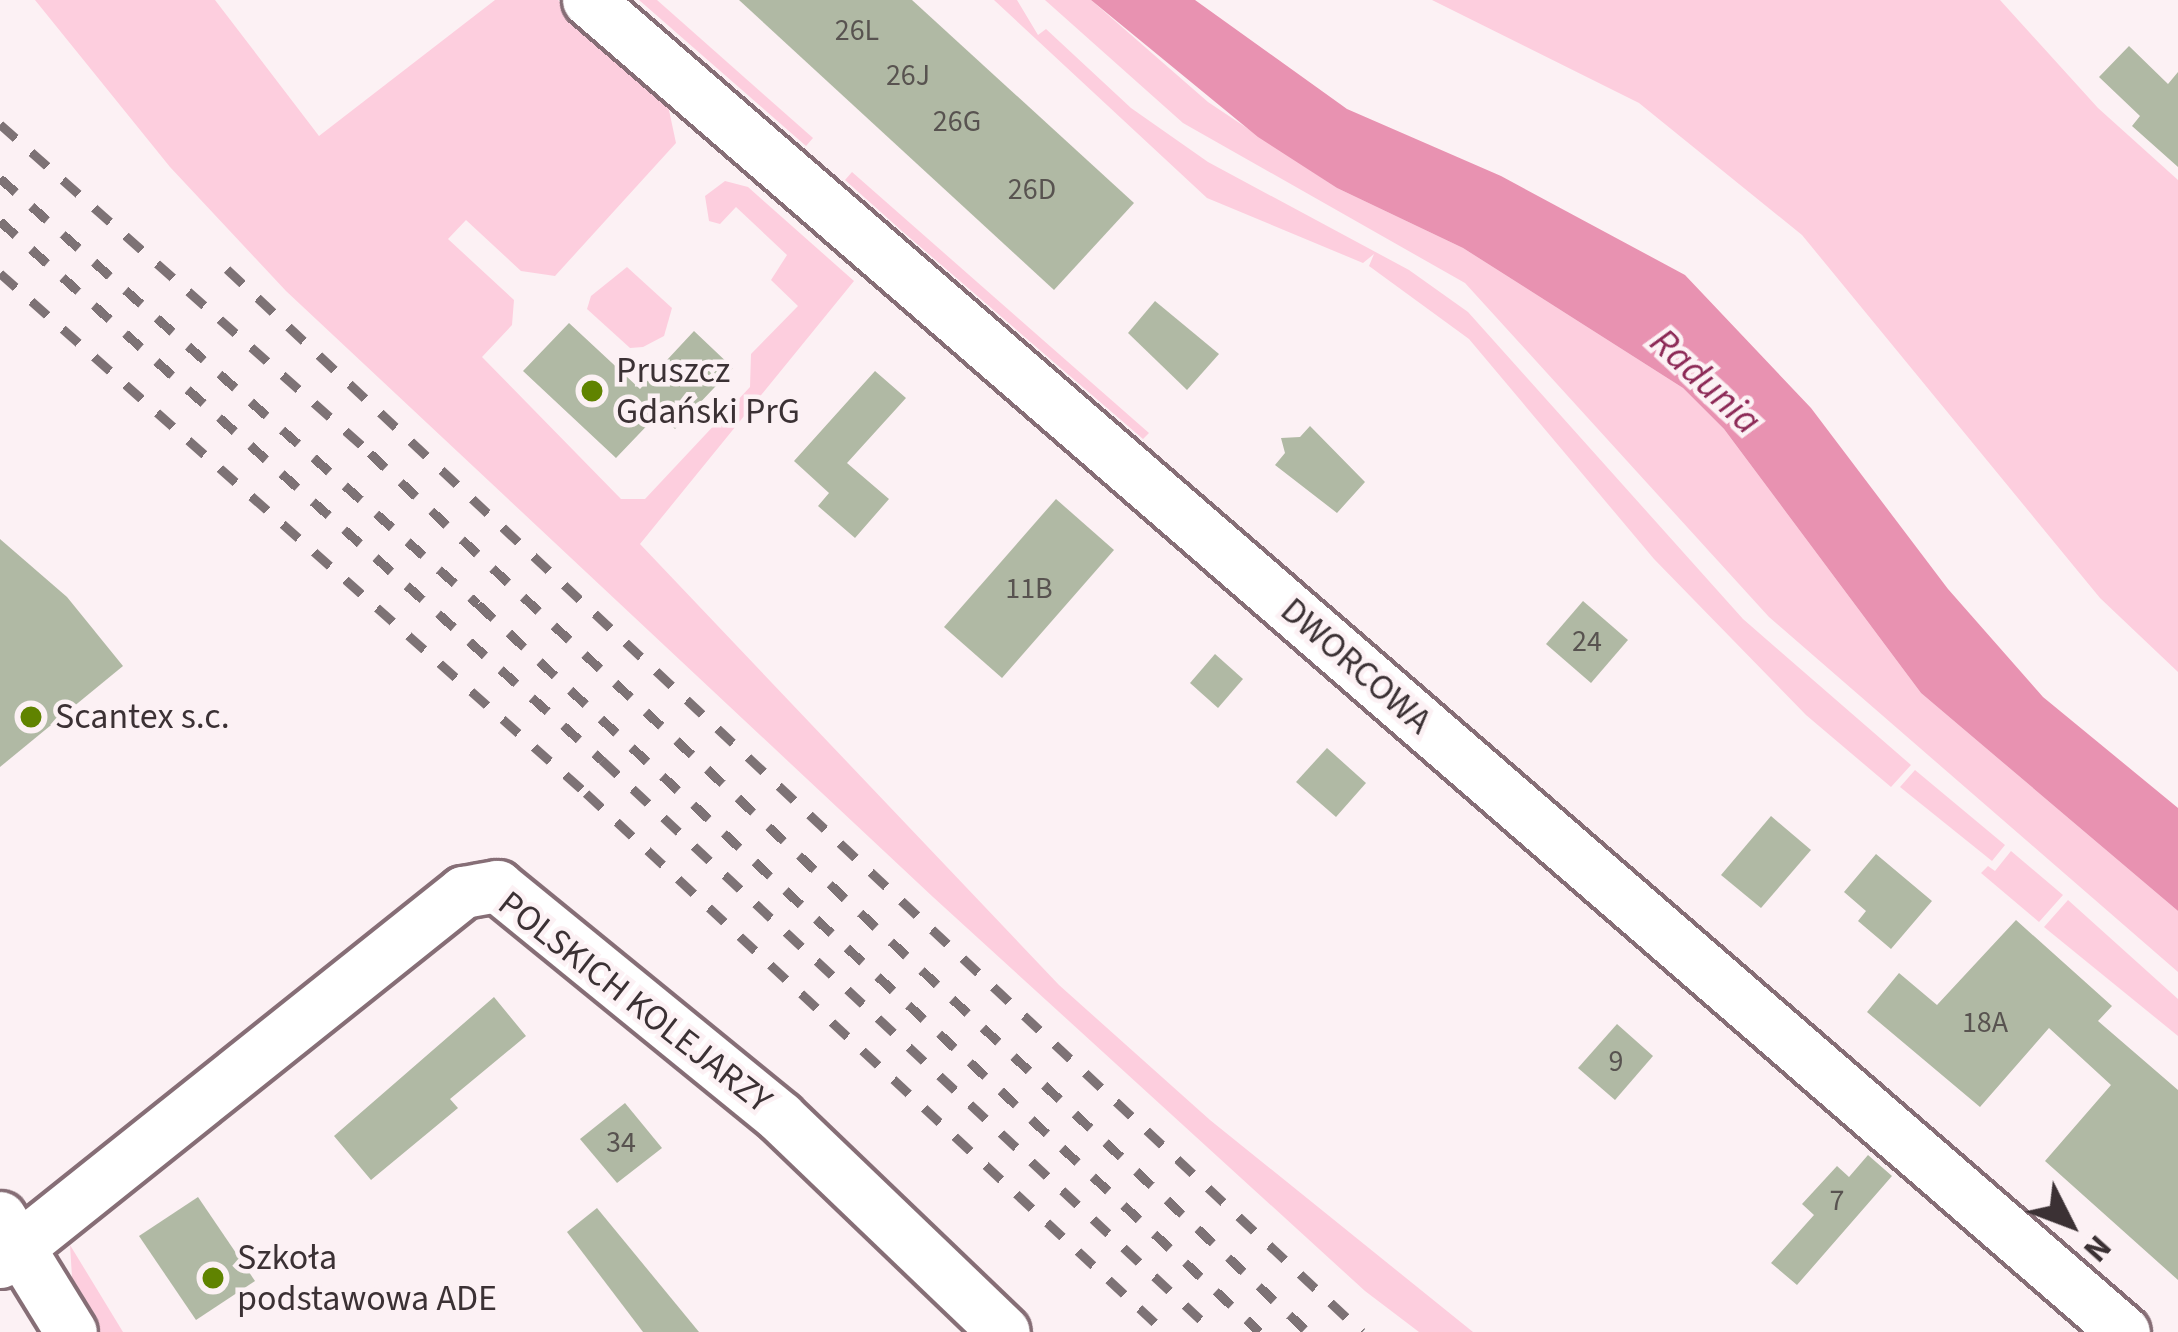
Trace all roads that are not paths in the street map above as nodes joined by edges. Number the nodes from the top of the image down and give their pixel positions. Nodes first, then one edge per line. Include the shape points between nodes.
1 (588, 0) edge
2 (6, 1242) edge
3 (71, 1332) edge
4 (1004, 1332) edge
5 (2124, 1332) edge

1 - 5 street, DWORCOWA
2 - 3 street
2 - 4 street, POLSKICH KOLEJARZY via 463,892 497,886 780,1117

